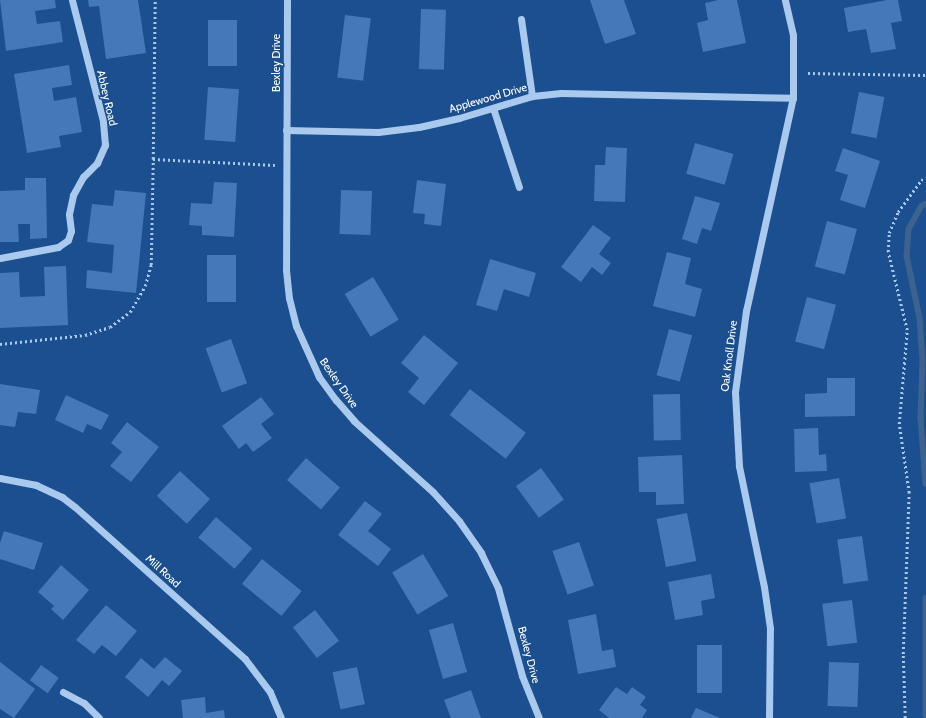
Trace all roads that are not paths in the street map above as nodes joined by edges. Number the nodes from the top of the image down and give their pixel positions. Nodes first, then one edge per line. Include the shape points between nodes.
1 (72, 0) edge
2 (287, 0) edge
3 (785, 0) edge
4 (521, 19) dead end
5 (532, 96) junction
6 (793, 98) junction
7 (494, 108) junction
8 (286, 130) junction
9 (518, 187) dead end
10 (0, 258) edge
11 (0, 478) edge
12 (63, 692) dead end
13 (99, 718) edge
14 (281, 718) edge
15 (539, 718) edge
16 (769, 718) edge

1 - 10 street, Abbey Road via 102,120 105,145 97,162 83,177 73,195 68,240 58,247
2 - 8 street, Bexley Drive
3 - 6 street, Oak Knoll Drive via 793,34
4 - 5 street
5 - 6 street, Applewood Drive via 561,93
5 - 7 street, Applewood Drive
6 - 16 street, Oak Knoll Drive via 746,311 736,392 739,466 770,628
7 - 8 street, Applewood Drive via 419,127 378,132
7 - 9 street
8 - 15 street, Bexley Drive via 286,270 289,298 306,352 319,377 340,406 433,492 459,521 481,553 500,594 524,682
11 - 14 street, Mill Road via 36,485 75,507 246,659 270,692
12 - 13 street via 84,703

